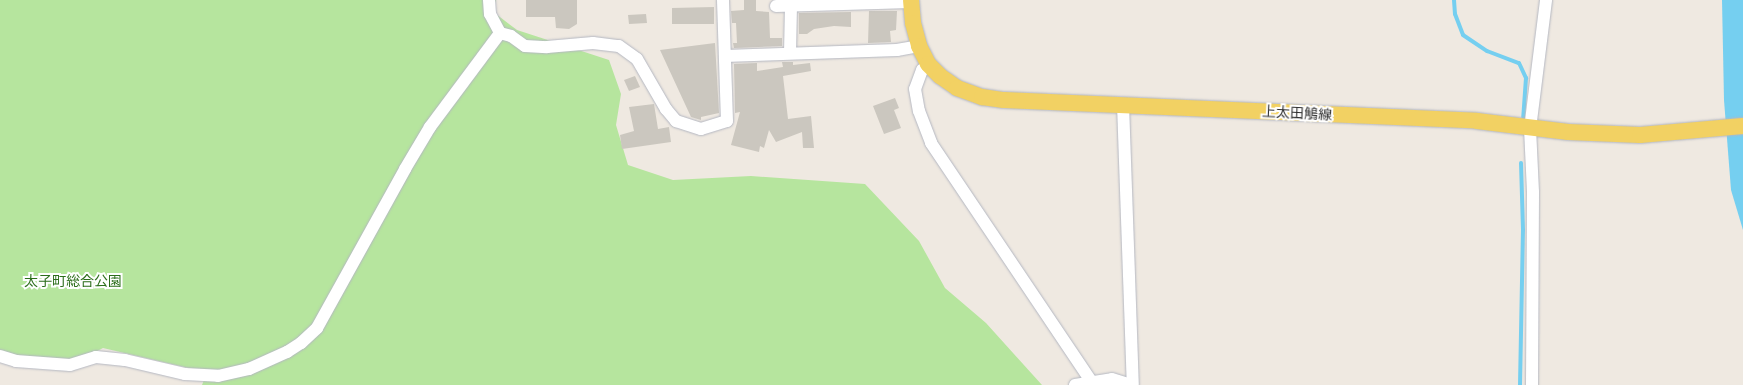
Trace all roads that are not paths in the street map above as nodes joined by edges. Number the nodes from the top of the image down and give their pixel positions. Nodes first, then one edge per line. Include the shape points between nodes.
1 (489, 0) edge
2 (722, 0) edge
3 (1546, 0) edge
4 (911, 1) edge
5 (776, 6) dead end
6 (790, 6) junction
7 (500, 33) junction
8 (919, 46) junction
9 (790, 54) junction
10 (725, 56) junction
11 (928, 64) junction
12 (1123, 104) junction
13 (1743, 126) edge
14 (1530, 129) junction
15 (0, 356) edge
16 (1091, 381) junction
17 (1075, 385) edge
18 (1133, 385) edge
19 (1532, 385) edge

1 - 7 street via 490,14
2 - 10 street
3 - 14 street
4 - 6 street
4 - 8 main road, 上太田鵤線
5 - 6 street
6 - 9 street
7 - 10 street via 525,46 593,42 619,46 637,59 676,122 701,129 727,121
7 - 15 street via 430,127 317,328 301,343 249,369 218,376 185,374 96,357 70,365 54,365
8 - 9 street via 896,50
8 - 11 main road, 上太田鵤線
9 - 10 street
11 - 12 main road, 上太田鵤線 via 958,88 982,97
11 - 16 street via 922,70 915,89 919,111 931,142
12 - 14 main road, 上太田鵤線 via 1477,121
12 - 18 street
13 - 14 main road, 上太田鵤線 via 1640,135
14 - 19 street via 1533,192
16 - 17 street
16 - 18 street via 1112,379

